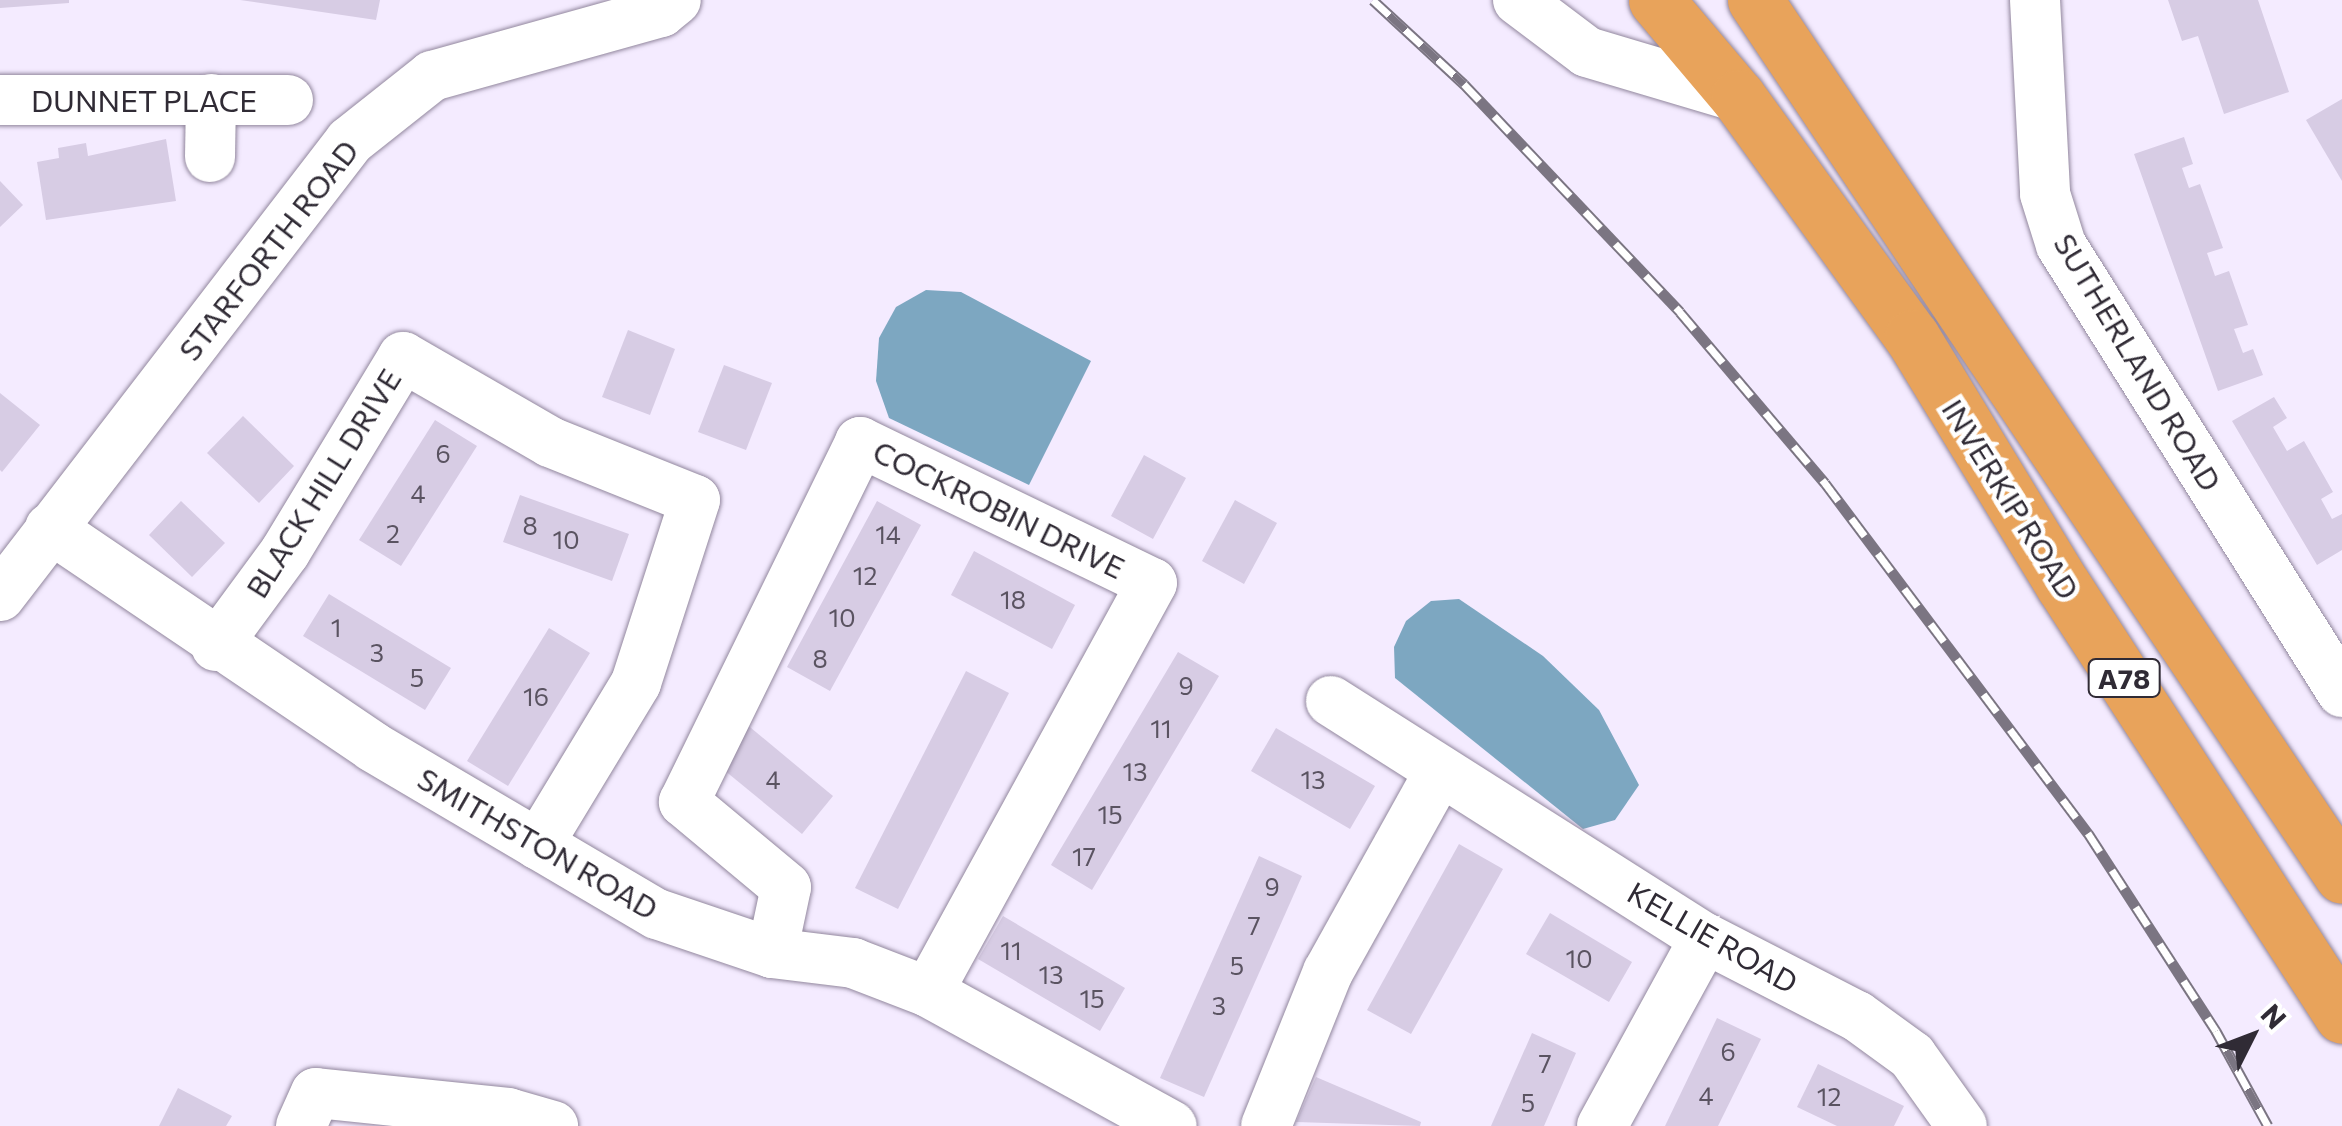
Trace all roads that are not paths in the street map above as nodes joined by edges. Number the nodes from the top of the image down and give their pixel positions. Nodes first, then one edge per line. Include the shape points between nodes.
1 (676, 0) edge
2 (1518, 0) edge
3 (1656, 0) edge
4 (1755, 0) edge
5 (2036, 0) edge
6 (1738, 96) junction
7 (211, 99) junction
8 (0, 100) edge
9 (288, 100) dead end
10 (210, 157) dead end
11 (50, 528) junction
12 (0, 596) edge
13 (216, 646) junction
14 (2342, 692) edge
15 (1330, 701) dead end
16 (1440, 771) junction
17 (538, 845) junction
18 (2342, 876) edge
19 (1705, 938) junction
20 (772, 953) junction
21 (928, 992) junction
22 (2342, 1016) edge
23 (301, 1126) edge
24 (553, 1126) edge
25 (1172, 1126) edge
26 (1266, 1126) edge
27 (1602, 1126) edge
28 (1962, 1126) edge

1 - 11 street, STARFORTH ROAD via 662,12 432,76 350,141
2 - 6 street via 1587,52
3 - 6 highway, INVERKIP ROAD / A78
4 - 18 highway, INVERKIP ROAD / A78
5 - 14 street, SUTHERLAND ROAD via 2045,194 2060,246
6 - 22 highway, INVERKIP ROAD / A78 via 1912,337
7 - 8 street, DUNNET PLACE
7 - 9 street, DUNNET PLACE
7 - 10 street
11 - 12 street, STARFORTH ROAD
11 - 13 street, SMITHSTON ROAD
13 - 17 street, SMITHSTON ROAD
13 - 17 street, BLACK HILL DRIVE via 285,552 404,357 550,442 694,500 636,682
15 - 16 street, KELLIE ROAD
16 - 19 street, KELLIE ROAD
16 - 26 street via 1328,972
17 - 20 street, SMITHSTON ROAD via 657,914
19 - 27 street
19 - 28 street, KELLIE ROAD via 1857,1016 1912,1056
20 - 21 street, SMITHSTON ROAD via 853,963
20 - 21 street, COCKROBIN DRIVE via 786,888 684,802 860,442 1152,583
21 - 25 street, SMITHSTON ROAD
23 - 24 street via 316,1093 508,1113

